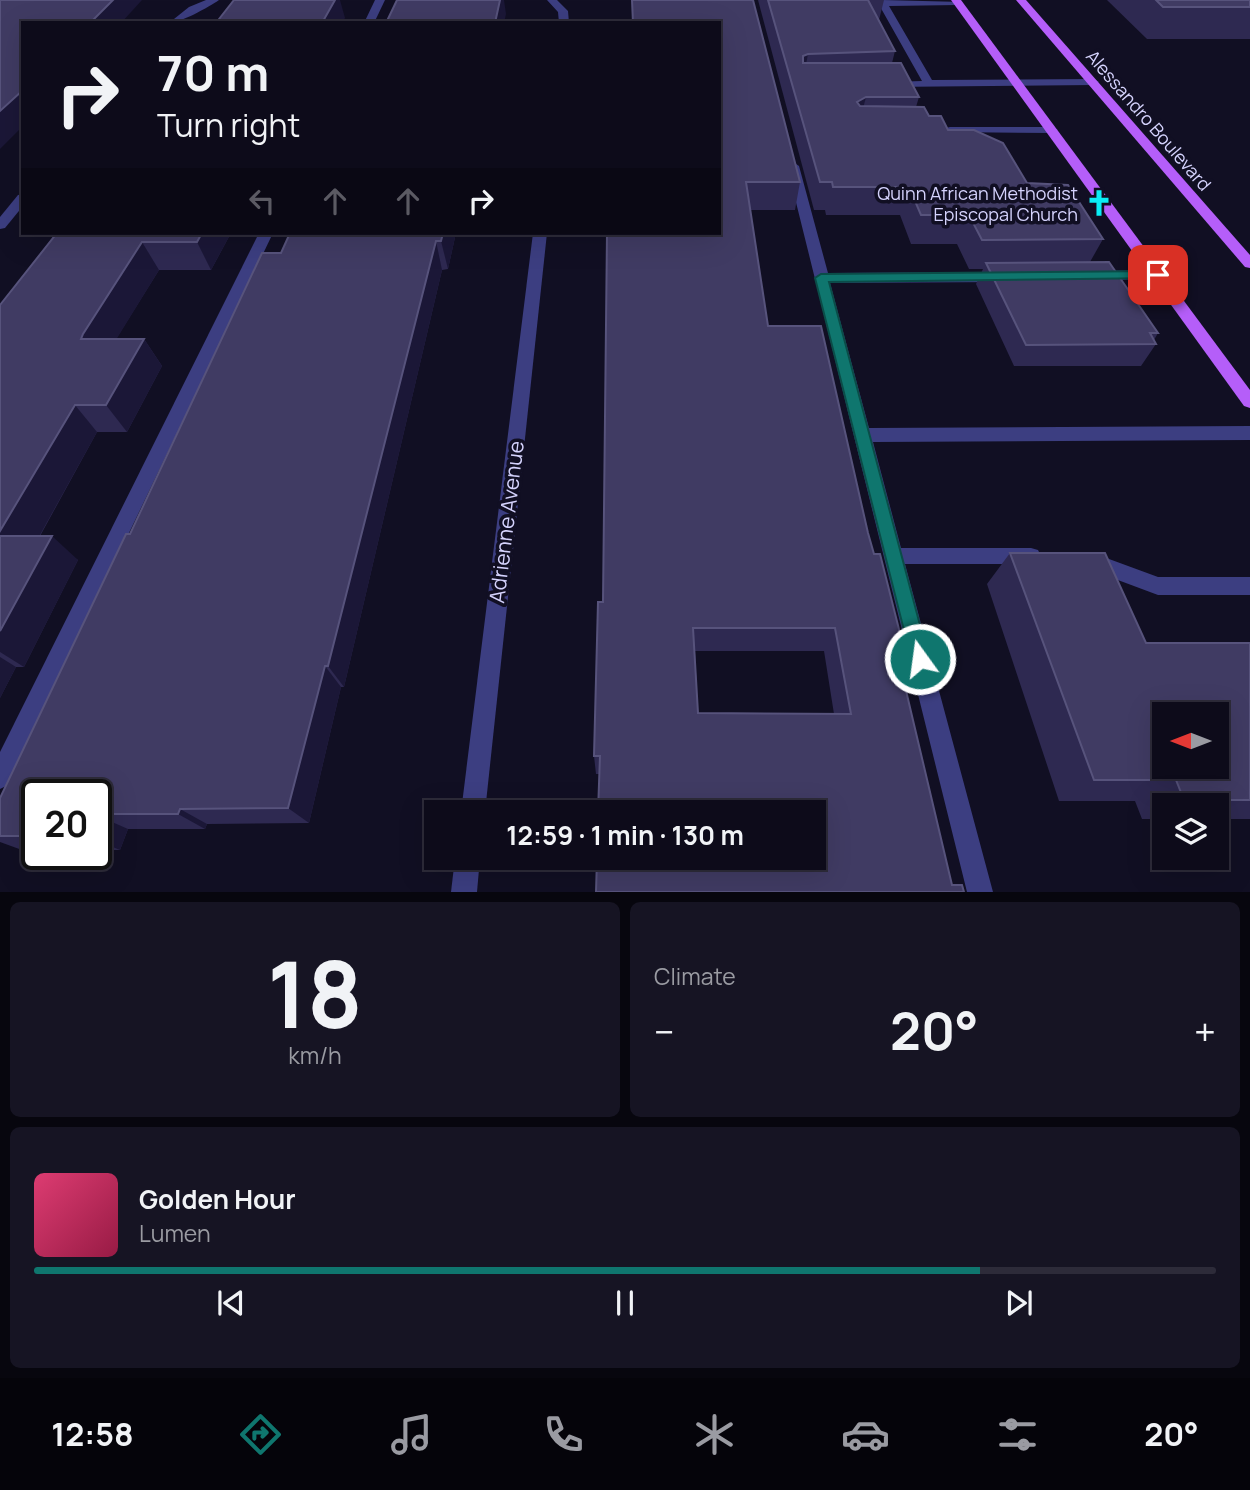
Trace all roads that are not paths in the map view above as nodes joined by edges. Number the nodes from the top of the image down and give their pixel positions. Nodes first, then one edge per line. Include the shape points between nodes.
1 (214, 0) edge
2 (380, 0) edge
3 (552, 0) edge
4 (1021, 0) edge
5 (957, 1) edge
6 (176, 21) edge
7 (370, 21) edge
8 (564, 21) edge
9 (1016, 80) junction
10 (1094, 82) junction
11 (929, 84) junction
12 (873, 85) edge
13 (933, 130) edge
14 (1052, 130) junction
15 (787, 146) edge
16 (21, 200) edge
17 (0, 225) edge
18 (265, 235) edge
19 (540, 235) edge
20 (1250, 264) edge
21 (1158, 275) junction
22 (1023, 276) edge
23 (1077, 276) edge
24 (821, 278) junction
25 (1250, 402) edge
26 (1250, 433) edge
27 (862, 435) junction
28 (893, 556) junction
29 (1046, 556) edge
30 (1074, 556) edge
31 (1250, 586) edge
32 (0, 777) edge
33 (474, 800) edge
34 (467, 870) edge
35 (464, 891) edge
36 (980, 891) edge

1 - 6 street
2 - 7 street
3 - 8 street via 563,11
4 - 10 main road, Alessandro Boulevard
5 - 9 main road
5 - 11 street via 883,3
9 - 10 street
9 - 11 street
9 - 14 main road
10 - 20 main road, Alessandro Boulevard
11 - 12 street
13 - 14 street
14 - 21 main road
15 - 24 street
16 - 17 street
18 - 32 street
19 - 33 street, Adrienne Avenue
21 - 23 street
21 - 25 main road
22 - 24 street
24 - 27 street
26 - 27 street
27 - 28 street
28 - 29 street
28 - 36 street
30 - 31 street via 1158,586
34 - 35 street

